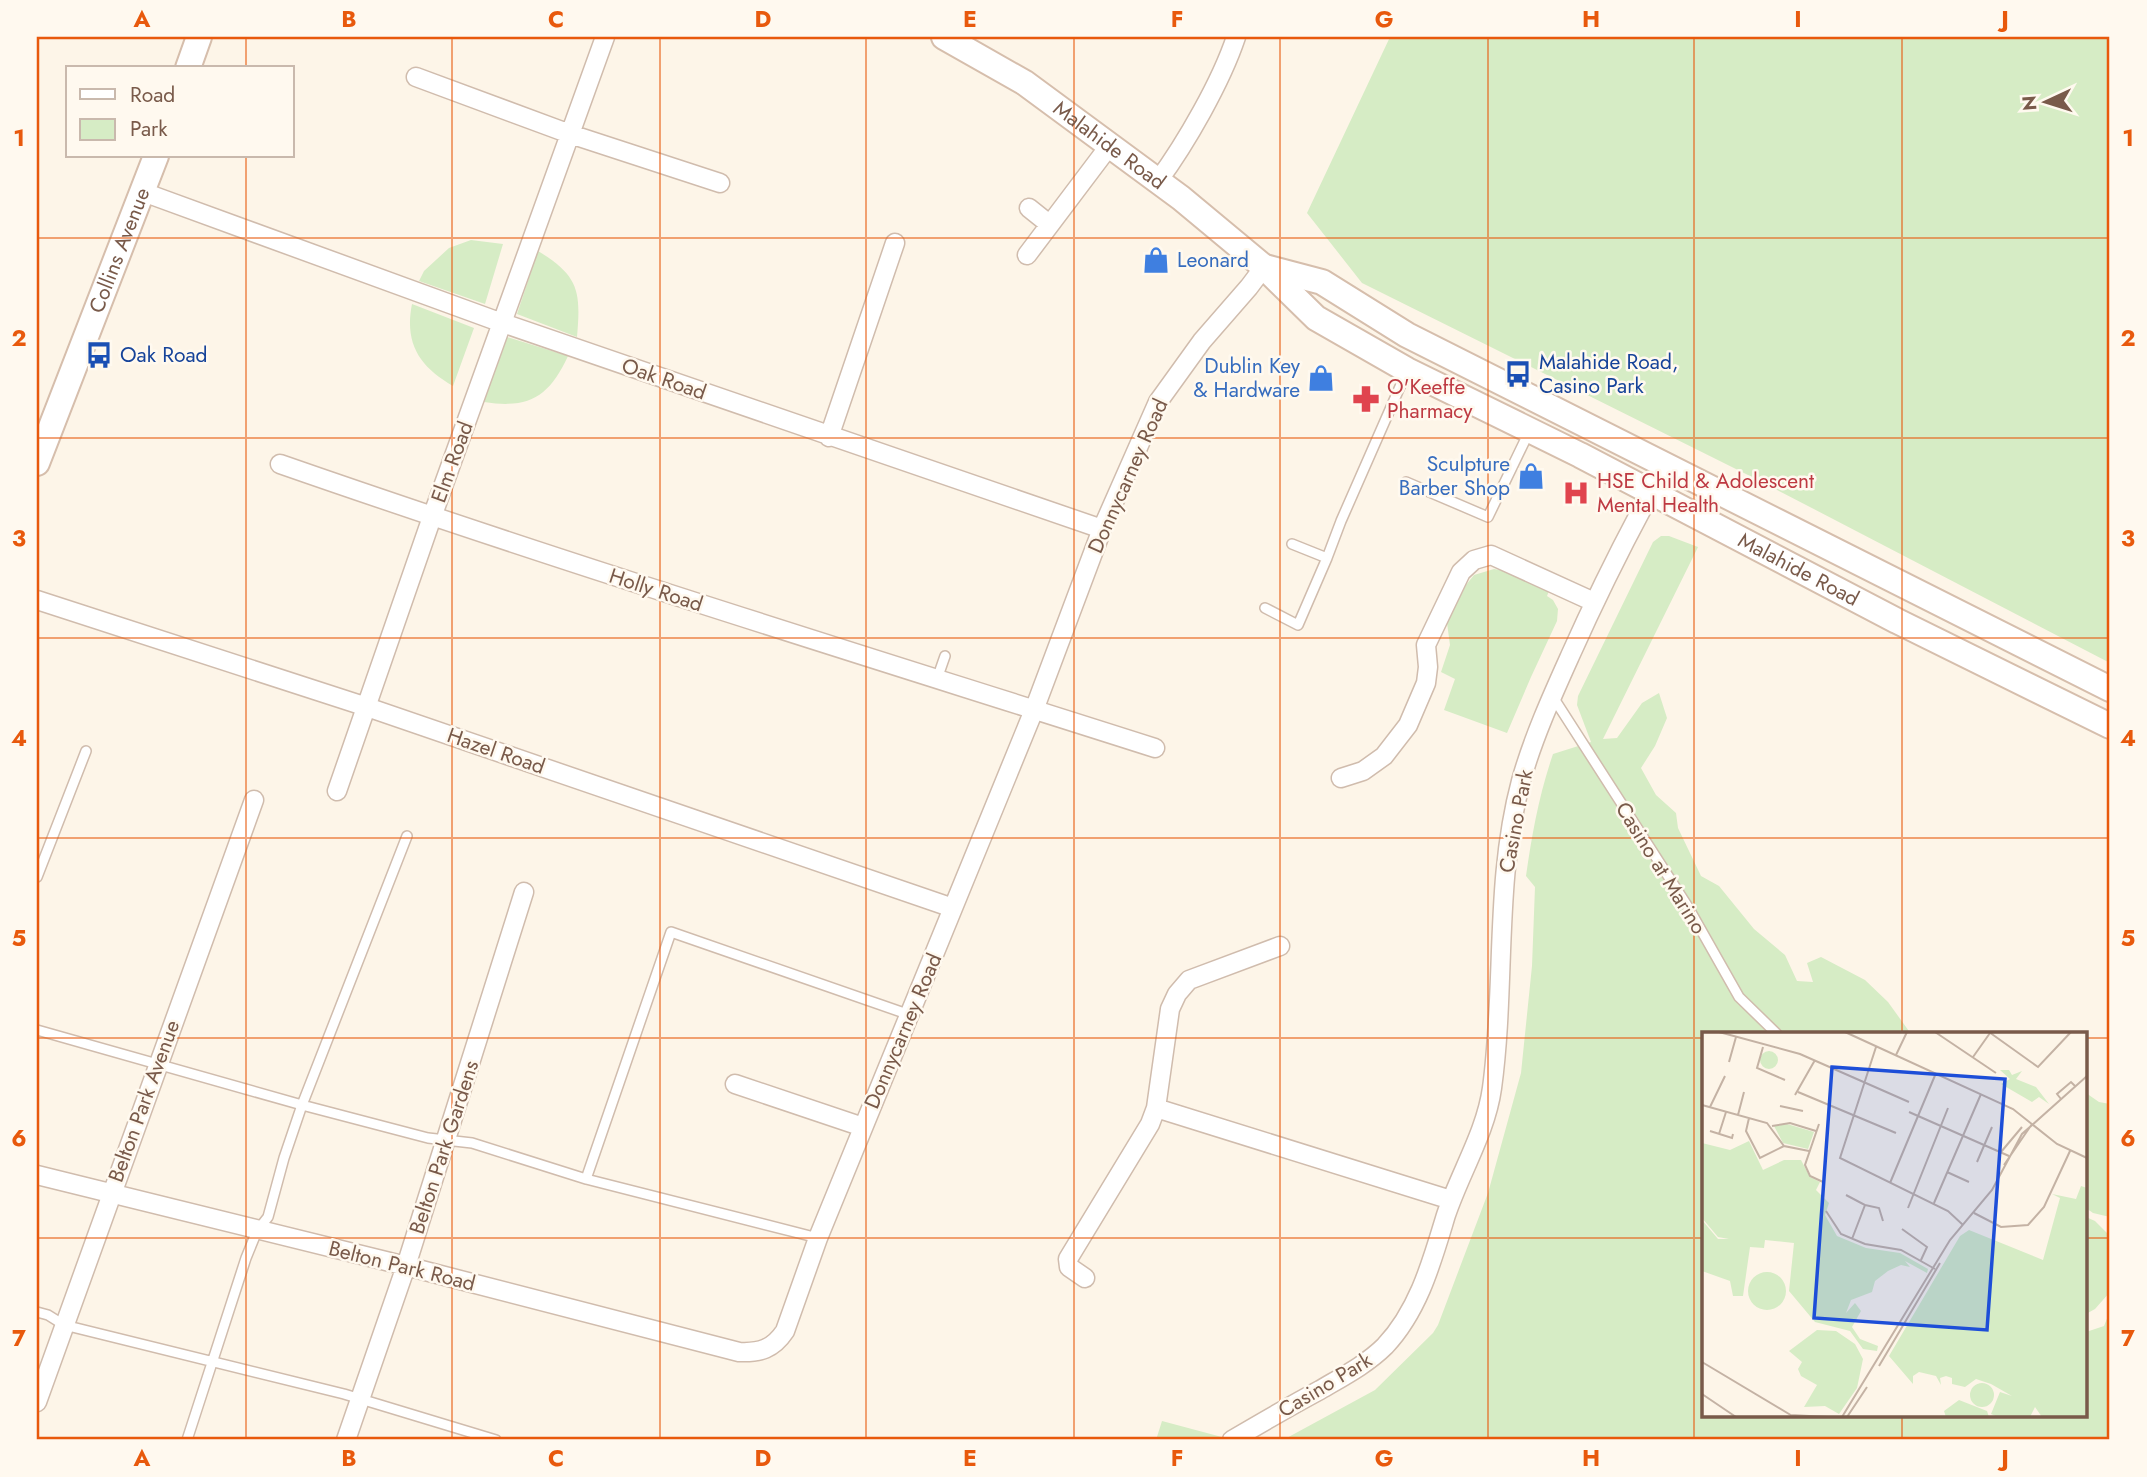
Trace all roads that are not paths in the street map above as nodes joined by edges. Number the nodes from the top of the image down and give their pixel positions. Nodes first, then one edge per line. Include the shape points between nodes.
1 (199, 37) edge
2 (605, 37) edge
3 (1236, 37) edge
4 (950, 38) edge
5 (189, 66) edge
6 (416, 77) dead end
7 (570, 134) junction
8 (1110, 145) junction
9 (155, 158) edge
10 (1158, 181) junction
11 (720, 183) dead end
12 (143, 192) junction
13 (1029, 208) dead end
14 (1049, 224) junction
15 (895, 243) dead end
16 (1027, 255) dead end
17 (1264, 267) junction
18 (502, 322) junction
19 (1407, 370) junction
20 (1530, 431) junction
21 (829, 437) junction
22 (37, 463) edge
23 (280, 464) dead end
24 (1666, 465) junction
25 (1406, 482) dead end
26 (1651, 493) junction
27 (432, 517) junction
28 (1102, 529) junction
29 (1292, 544) dead end
30 (1328, 558) junction
31 (1910, 589) junction
32 (37, 600) edge
33 (1594, 602) junction
34 (1265, 608) dead end
35 (1898, 621) junction
36 (945, 656) dead end
37 (937, 680) junction
38 (2110, 689) edge
39 (1552, 695) junction
40 (367, 707) junction
41 (1034, 709) junction
42 (2110, 726) edge
43 (1155, 748) dead end
44 (86, 751) dead end
45 (1341, 778) dead end
46 (337, 791) dead end
47 (254, 800) dead end
48 (407, 836) dead end
49 (37, 877) edge
50 (524, 892) dead end
51 (953, 908) junction
52 (1280, 946) dead end
53 (910, 1015) junction
54 (37, 1030) edge
55 (1774, 1032) edge
56 (158, 1063) junction
57 (735, 1084) dead end
58 (302, 1105) junction
59 (1156, 1108) junction
60 (863, 1127) junction
61 (447, 1140) junction
62 (37, 1175) edge
63 (586, 1179) junction
64 (110, 1193) junction
65 (1451, 1200) junction
66 (257, 1231) junction
67 (818, 1238) junction
68 (406, 1266) junction
69 (1085, 1278) dead end
70 (37, 1312) edge
71 (64, 1325) junction
72 (767, 1349) joint
73 (213, 1363) junction
74 (361, 1399) junction
75 (37, 1402) edge
76 (187, 1440) edge
77 (346, 1440) edge
78 (496, 1440) edge
79 (1231, 1440) edge

1 - 5 main road
2 - 7 street, Elm Road
3 - 10 street via 1199,114
4 - 8 main road, Malahide Road via 1025,83
6 - 7 street
7 - 11 street
7 - 18 street, Elm Road
8 - 10 main road, Malahide Road
8 - 14 street
9 - 12 main road, Collins Avenue
10 - 17 main road, Malahide Road
12 - 18 street, Oak Road
12 - 22 main road, Collins Avenue
13 - 14 street
14 - 16 street
15 - 21 street
17 - 19 main road, Malahide Road via 1316,318
17 - 24 main road, Malahide Road via 1322,282 1407,335
17 - 28 street, Donnycarney Road via 1158,402
18 - 21 street, Oak Road
18 - 27 street, Elm Road
19 - 20 main road, Malahide Road
19 - 30 lane
20 - 25 lane via 1488,517
20 - 26 main road, Malahide Road
21 - 28 street, Oak Road
23 - 27 street, Holly Road
24 - 26 street, Casino Park
24 - 31 main road, Malahide Road
26 - 33 street, Casino Park
26 - 35 main road, Malahide Road
27 - 37 street, Holly Road
27 - 40 street, Elm Road
28 - 41 street, Donnycarney Road
29 - 30 lane
30 - 34 lane via 1298,625
31 - 35 main road
31 - 38 main road, Malahide Road
32 - 40 street, Hazel Road
33 - 39 street, Casino Park
33 - 45 street via 1490,555 1474,560 1461,572 1426,645 1426,683 1408,725 1384,756 1363,771
35 - 42 main road, Malahide Road
36 - 37 lane
37 - 41 street, Holly Road
39 - 55 lane, Casino at Marino via 1688,907 1739,997
39 - 65 street, Casino Park via 1521,780 1508,843 1492,1092
40 - 46 street, Elm Road
40 - 51 street, Hazel Road
41 - 43 street
41 - 51 street, Donnycarney Road
44 - 49 lane
47 - 56 street, Belton Park Avenue
48 - 58 lane
50 - 61 street, Belton Park Gardens
51 - 53 street, Donnycarney Road
52 - 59 street via 1189,980 1178,994 1170,1009
53 - 60 street, Donnycarney Road
53 - 63 lane via 671,932
54 - 56 lane
56 - 58 lane
56 - 64 street, Belton Park Avenue
57 - 60 street
58 - 61 lane
58 - 66 lane via 268,1217
59 - 65 street
59 - 69 street via 1068,1259 1069,1267
60 - 67 street, Donnycarney Road
61 - 63 lane via 472,1143
61 - 68 street, Belton Park Gardens
62 - 64 street, Belton Park Road
63 - 67 lane
64 - 66 street, Belton Park Road
64 - 71 street, Belton Park Avenue
65 - 79 street, Casino Park via 1417,1298 1384,1348
66 - 68 street, Belton Park Road
66 - 73 lane
67 - 72 street, Donnycarney Road via 785,1331
68 - 72 street, Belton Park Road via 739,1352
68 - 74 street, Belton Park Gardens
70 - 71 lane
71 - 73 lane
71 - 75 street, Belton Park Avenue
73 - 74 lane
73 - 76 lane
74 - 77 street, Belton Park Gardens
74 - 78 lane

